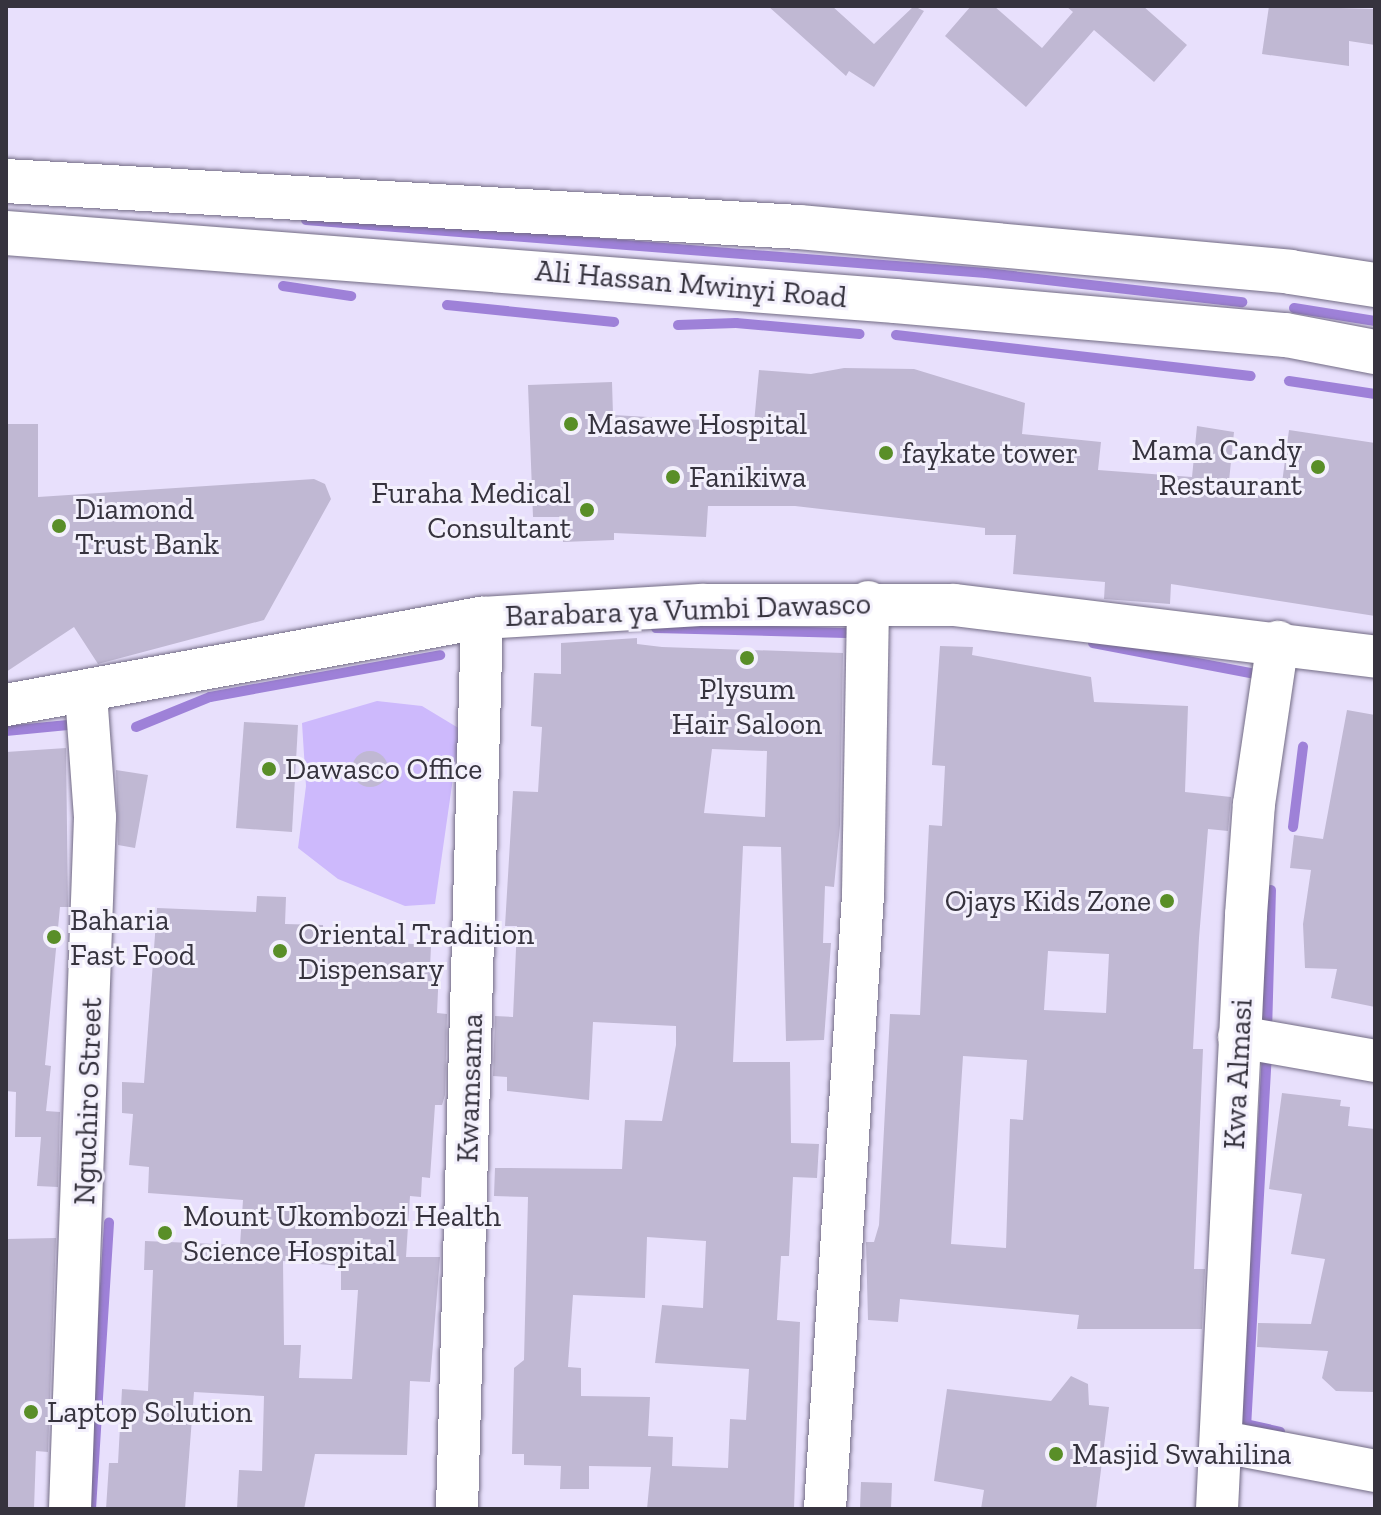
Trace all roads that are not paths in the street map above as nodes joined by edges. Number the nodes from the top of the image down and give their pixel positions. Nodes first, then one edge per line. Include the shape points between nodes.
1 (6, 181) edge
2 (6, 233) edge
3 (1375, 285) edge
4 (1375, 352) edge
5 (868, 602) junction
6 (482, 618) junction
7 (1278, 642) junction
8 (1375, 657) edge
9 (86, 693) junction
10 (6, 705) edge
11 (1239, 1037) junction
12 (1375, 1061) edge
13 (1223, 1442) junction
14 (1375, 1471) edge
15 (70, 1509) edge
16 (457, 1509) edge
17 (825, 1509) edge
18 (1217, 1509) edge

1 - 3 highway, Ali Hassan Mwinyi Road via 799,227
2 - 4 highway, Ali Hassan Mwinyi Road via 1192,327
5 - 6 street, Barabara ya Vumbi Dawasco
5 - 7 street, Barabara ya Vumbi Dawasco via 1034,611
5 - 17 street via 863,894
6 - 9 street, Barabara ya Vumbi Dawasco
6 - 16 street, Kwamsama
7 - 8 street, Barabara ya Vumbi Dawasco
7 - 11 street, Kwa Almasi via 1254,804
9 - 10 street, Barabara ya Vumbi Dawasco
9 - 15 street, Nguchiro Street via 94,832
11 - 12 street
11 - 13 street, Kwa Almasi
13 - 14 street
13 - 18 street, Kwa Almasi

